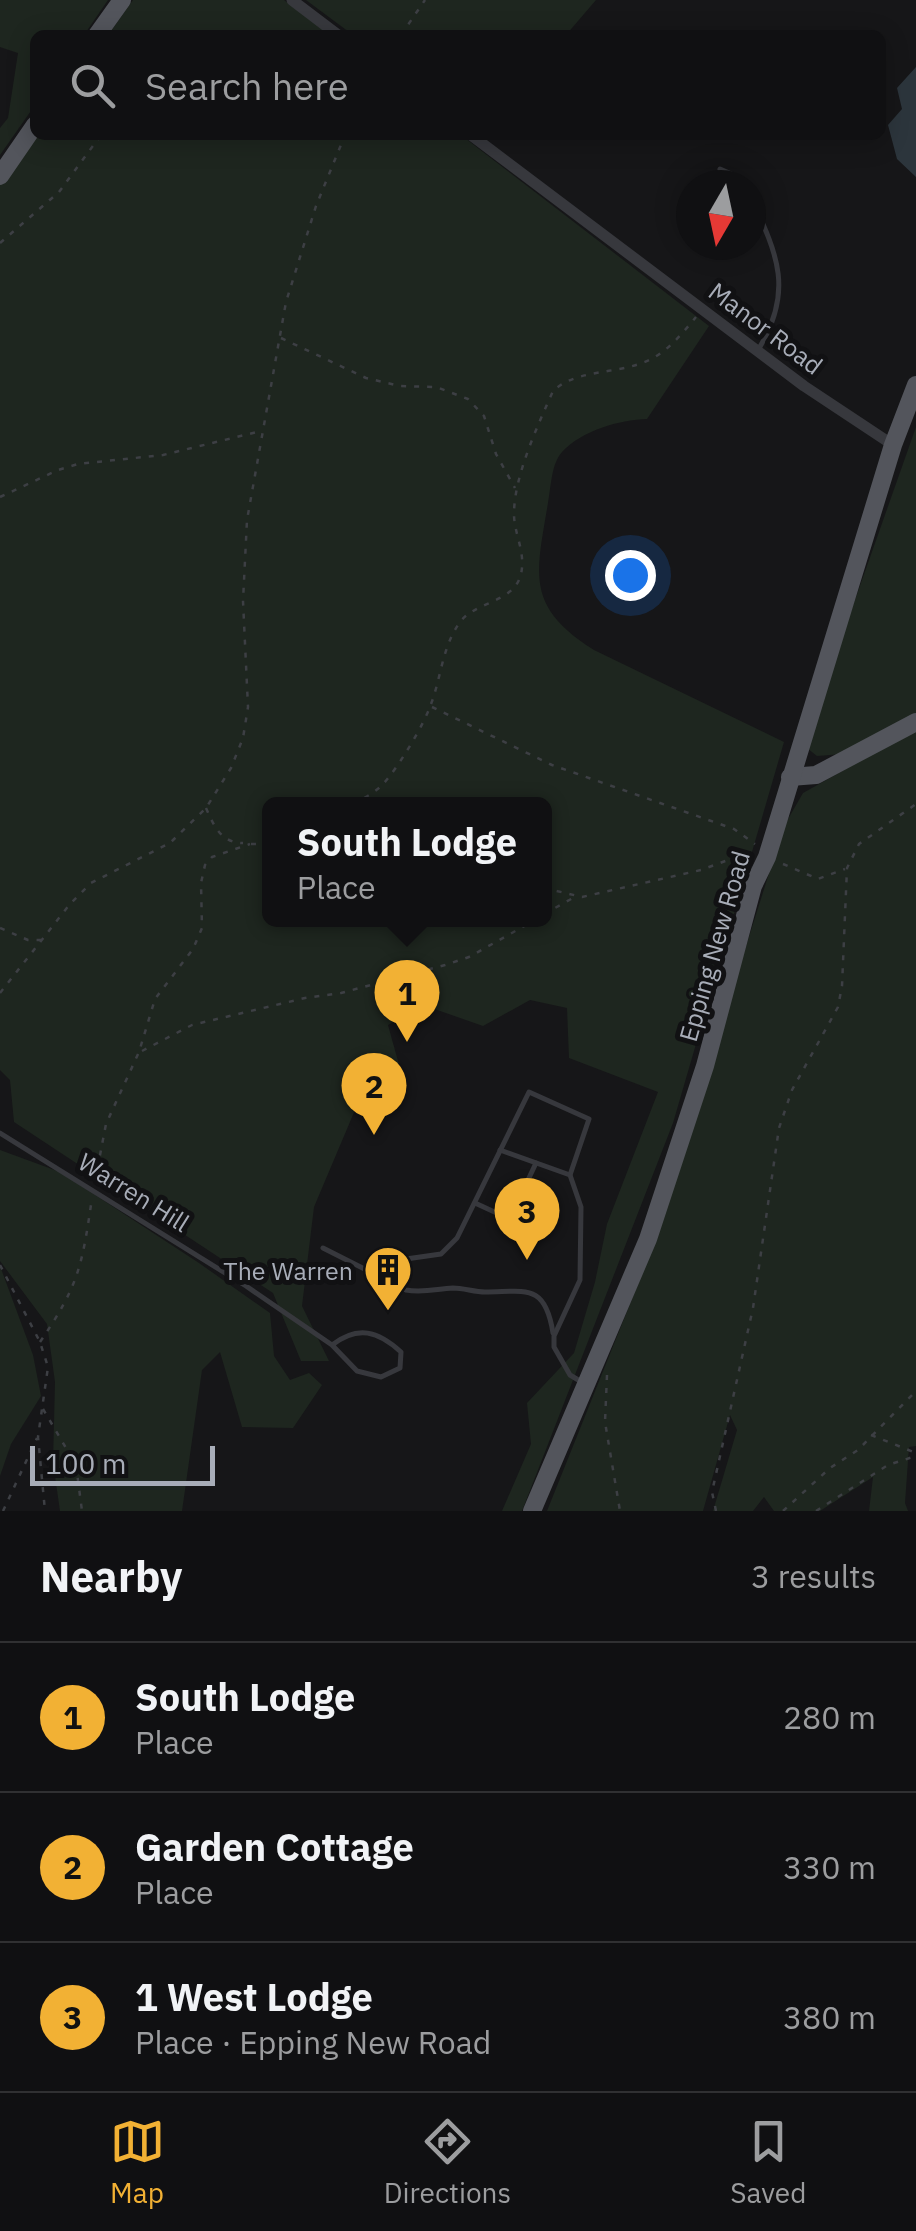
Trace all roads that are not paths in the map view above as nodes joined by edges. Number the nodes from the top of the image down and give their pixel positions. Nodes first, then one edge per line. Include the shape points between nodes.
1 (122, 0) edge
2 (292, 0) edge
3 (101, 30) edge
4 (331, 30) edge
5 (30, 132) edge
6 (479, 140) edge
7 (0, 176) edge
8 (766, 232) edge
9 (758, 350) junction
10 (916, 385) edge
11 (893, 445) junction
12 (916, 722) edge
13 (790, 777) junction
14 (0, 1133) edge
15 (500, 1150) junction
16 (536, 1163) junction
17 (570, 1175) junction
18 (474, 1203) junction
19 (323, 1248) dead end
20 (400, 1260) dead end
21 (554, 1336) junction
22 (332, 1345) junction
23 (585, 1383) junction
24 (532, 1511) edge

1 - 3 main road
2 - 4 street
5 - 7 main road
6 - 9 street, Manor Road
8 - 9 lane via 782,279
9 - 11 street, Manor Road
10 - 11 main road, Epping New Road
11 - 13 main road, Epping New Road
12 - 13 main road via 816,775
13 - 23 main road, Epping New Road via 660,1204
14 - 22 lane, Warren Hill
15 - 16 lane
15 - 17 lane via 530,1092 589,1119
15 - 18 lane
16 - 17 lane
16 - 18 lane via 512,1214
17 - 21 lane via 582,1207 580,1280
18 - 20 lane via 441,1254
19 - 21 lane via 406,1290 532,1292
21 - 23 lane via 570,1375
22 - 22 lane, Warren Hill via 366,1330 402,1352 400,1368 381,1377 357,1371
23 - 24 main road, Epping New Road

